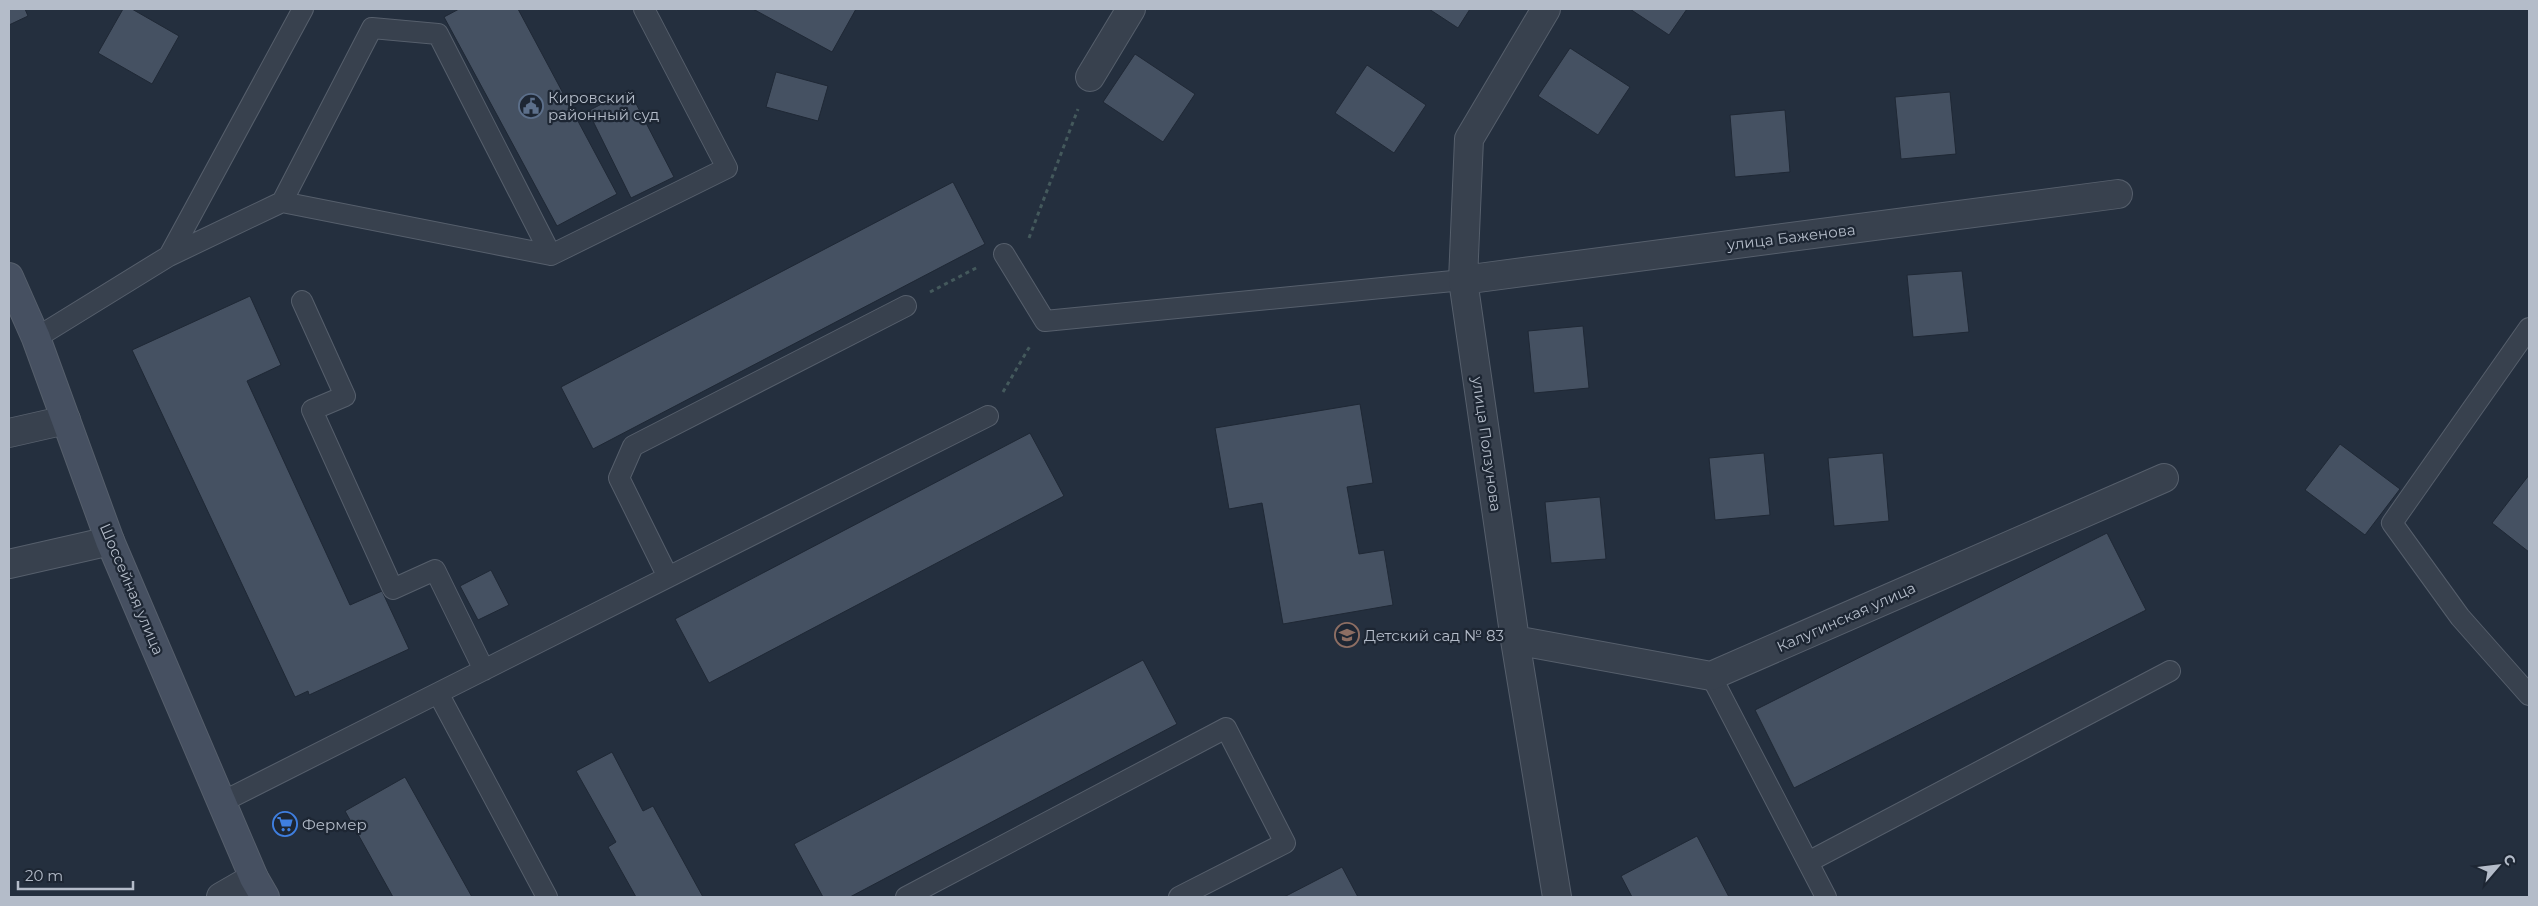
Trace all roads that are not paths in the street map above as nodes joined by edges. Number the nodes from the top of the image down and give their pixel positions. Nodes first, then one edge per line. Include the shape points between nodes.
1 (303, 9) edge
2 (644, 9) edge
3 (1131, 9) edge
4 (1546, 9) edge
5 (1090, 78) road end
6 (2118, 194) dead end
7 (282, 202) junction
8 (1004, 254) road end
9 (551, 255) junction
10 (169, 256) junction
11 (9, 277) edge
12 (1463, 280) junction
13 (302, 301) dead end
14 (906, 306) road end
15 (2529, 328) edge
16 (36, 338) junction
17 (988, 416) road end
18 (66, 420) junction
19 (9, 433) edge
20 (2164, 478) dead end
21 (110, 541) junction
22 (9, 564) edge
23 (668, 577) junction
24 (1515, 640) junction
25 (484, 670) junction
26 (2170, 671) dead end
27 (1710, 676) junction
28 (438, 693) junction
29 (2529, 695) edge
30 (222, 802) junction
31 (1808, 862) junction
32 (260, 888) edge
33 (222, 897) edge
34 (547, 897) edge
35 (906, 897) edge
36 (1179, 897) edge
37 (1556, 897) edge
38 (1826, 897) edge

1 - 10 lane
2 - 9 lane via 727,168
3 - 5 street
4 - 12 street, улица Ползунова via 1469,140
6 - 12 street, улица Баженова
7 - 9 lane
7 - 9 lane via 372,28 438,34
7 - 10 lane
8 - 12 lane via 1045,322
10 - 16 lane
11 - 16 street, Шоссейная улица
12 - 24 street, улица Ползунова
13 - 25 lane via 345,396 312,410 393,589 435,570
14 - 23 lane via 633,446 619,478
15 - 29 lane via 2392,524 2460,617
16 - 18 street, Шоссейная улица
17 - 23 lane
18 - 19 street
18 - 21 street, Шоссейная улица
20 - 27 street, Калугинская улица
21 - 22 street
21 - 30 street, Шоссейная улица
23 - 25 lane
24 - 27 street
24 - 37 street, улица Ползунова
25 - 28 lane
26 - 31 lane
27 - 31 lane
28 - 30 lane
28 - 34 lane
30 - 32 street, Шоссейная улица
31 - 38 lane
32 - 33 street
35 - 36 lane via 1226,728 1285,843

